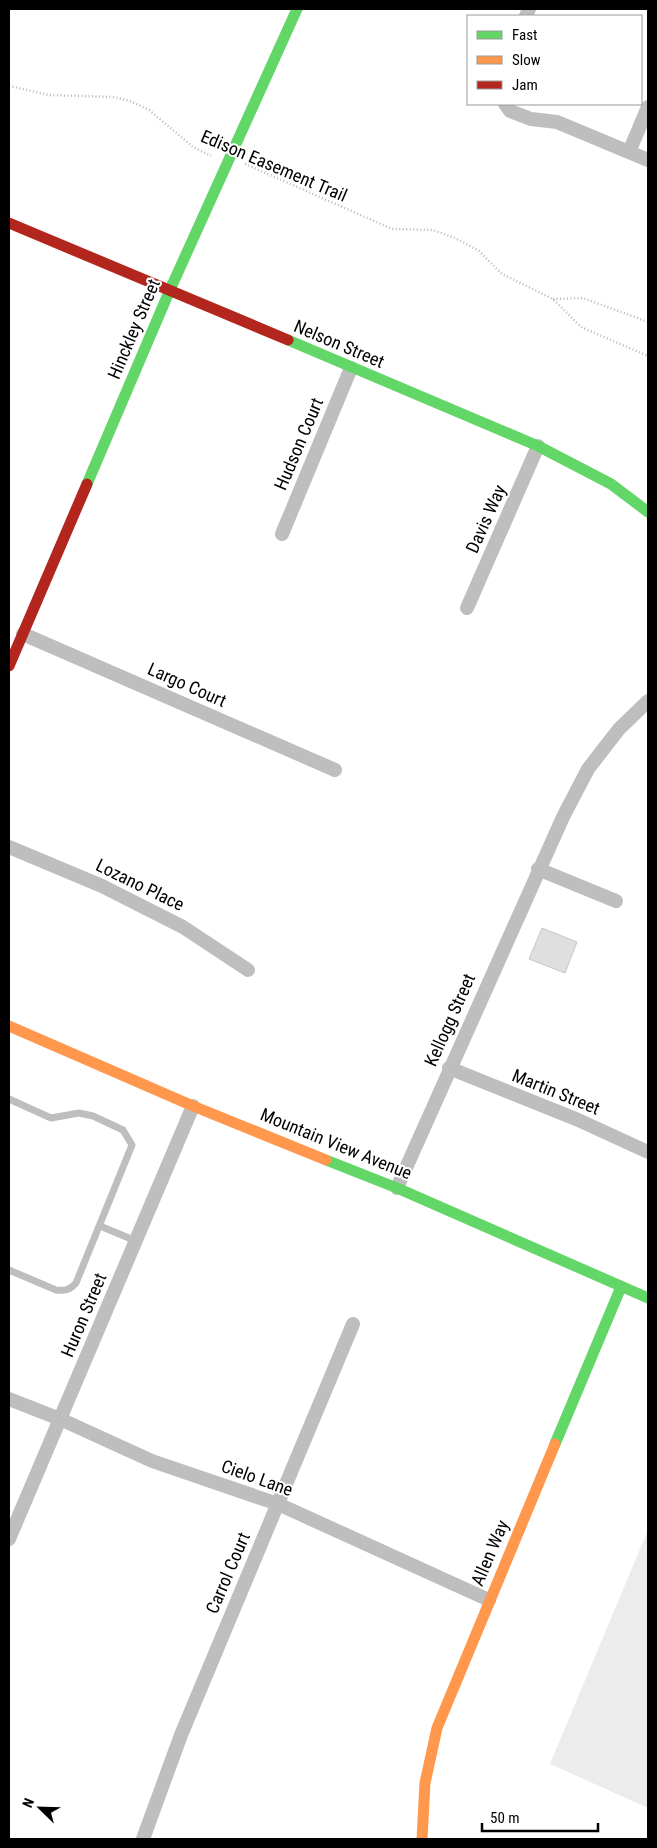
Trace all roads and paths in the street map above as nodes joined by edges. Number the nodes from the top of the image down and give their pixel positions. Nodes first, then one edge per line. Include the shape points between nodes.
1 (297, 9) edge
2 (9, 86) edge
3 (506, 105) edge
4 (648, 107) edge
5 (629, 152) junction
6 (230, 158) junction
7 (648, 160) edge
8 (9, 223) edge
9 (169, 292) junction
10 (553, 299) junction
11 (648, 322) edge
12 (648, 356) edge
13 (351, 368) junction
14 (538, 446) junction
15 (648, 512) edge
16 (282, 534) dead end
17 (467, 608) dead end
18 (23, 634) junction
19 (9, 666) edge
20 (648, 701) edge
21 (335, 770) dead end
22 (9, 847) edge
23 (538, 869) junction
24 (616, 901) dead end
25 (248, 970) dead end
26 (9, 1026) edge
27 (449, 1068) junction
28 (9, 1099) edge
29 (193, 1106) junction
30 (648, 1152) edge
31 (397, 1188) junction
32 (100, 1226) junction
33 (136, 1241) junction
34 (9, 1270) edge
35 (622, 1287) junction
36 (648, 1298) edge
37 (353, 1324) dead end
38 (9, 1399) edge
39 (60, 1419) junction
40 (278, 1504) junction
41 (9, 1539) edge
42 (489, 1600) junction
43 (143, 1839) edge
44 (422, 1839) edge

1 - 6 street, Hinckley Street
2 - 6 path, Edison Easement Trail via 49,95 114,97 130,101 165,121 208,156
3 - 5 street via 510,111 557,122
4 - 5 street
5 - 7 street
6 - 9 street, Hinckley Street
6 - 10 path, Edison Easement Trail via 392,229 433,230 455,238 479,252 502,274
8 - 9 street, Nelson Street
9 - 13 street, Nelson Street
9 - 18 street, Hinckley Street
10 - 11 path, Edison Easement Trail via 583,298
10 - 12 path, Edison Easement Trail via 581,327
13 - 14 street, Nelson Street
13 - 16 street, Hudson Court
14 - 15 street, Nelson Street via 611,484
14 - 17 street, Davis Way
18 - 19 street, Hinckley Street
18 - 21 street, Largo Court
20 - 23 street, Kellogg Street via 619,729 588,769
22 - 25 street, Lozano Place via 102,886 183,927
23 - 24 street
23 - 27 street, Kellogg Street
26 - 29 street, Mountain View Avenue
27 - 30 street, Martin Street
27 - 31 street, Kellogg Street
28 - 32 lane via 51,1118 79,1113 93,1116 123,1130 129,1137 132,1145 129,1155
29 - 31 street, Mountain View Avenue
29 - 33 street, Huron Street
31 - 35 street, Mountain View Avenue
32 - 33 lane
32 - 34 lane via 72,1288 56,1290
33 - 39 street, Huron Street
35 - 36 street, Mountain View Avenue
35 - 42 street, Allen Way
37 - 40 street, Carrol Court
38 - 39 street, Cielo Lane
39 - 40 street, Cielo Lane via 152,1461
39 - 41 street, Huron Street
40 - 42 street, Cielo Lane
40 - 43 street, Carrol Court via 181,1735
42 - 44 street, Allen Way via 428,1753 423,1785

